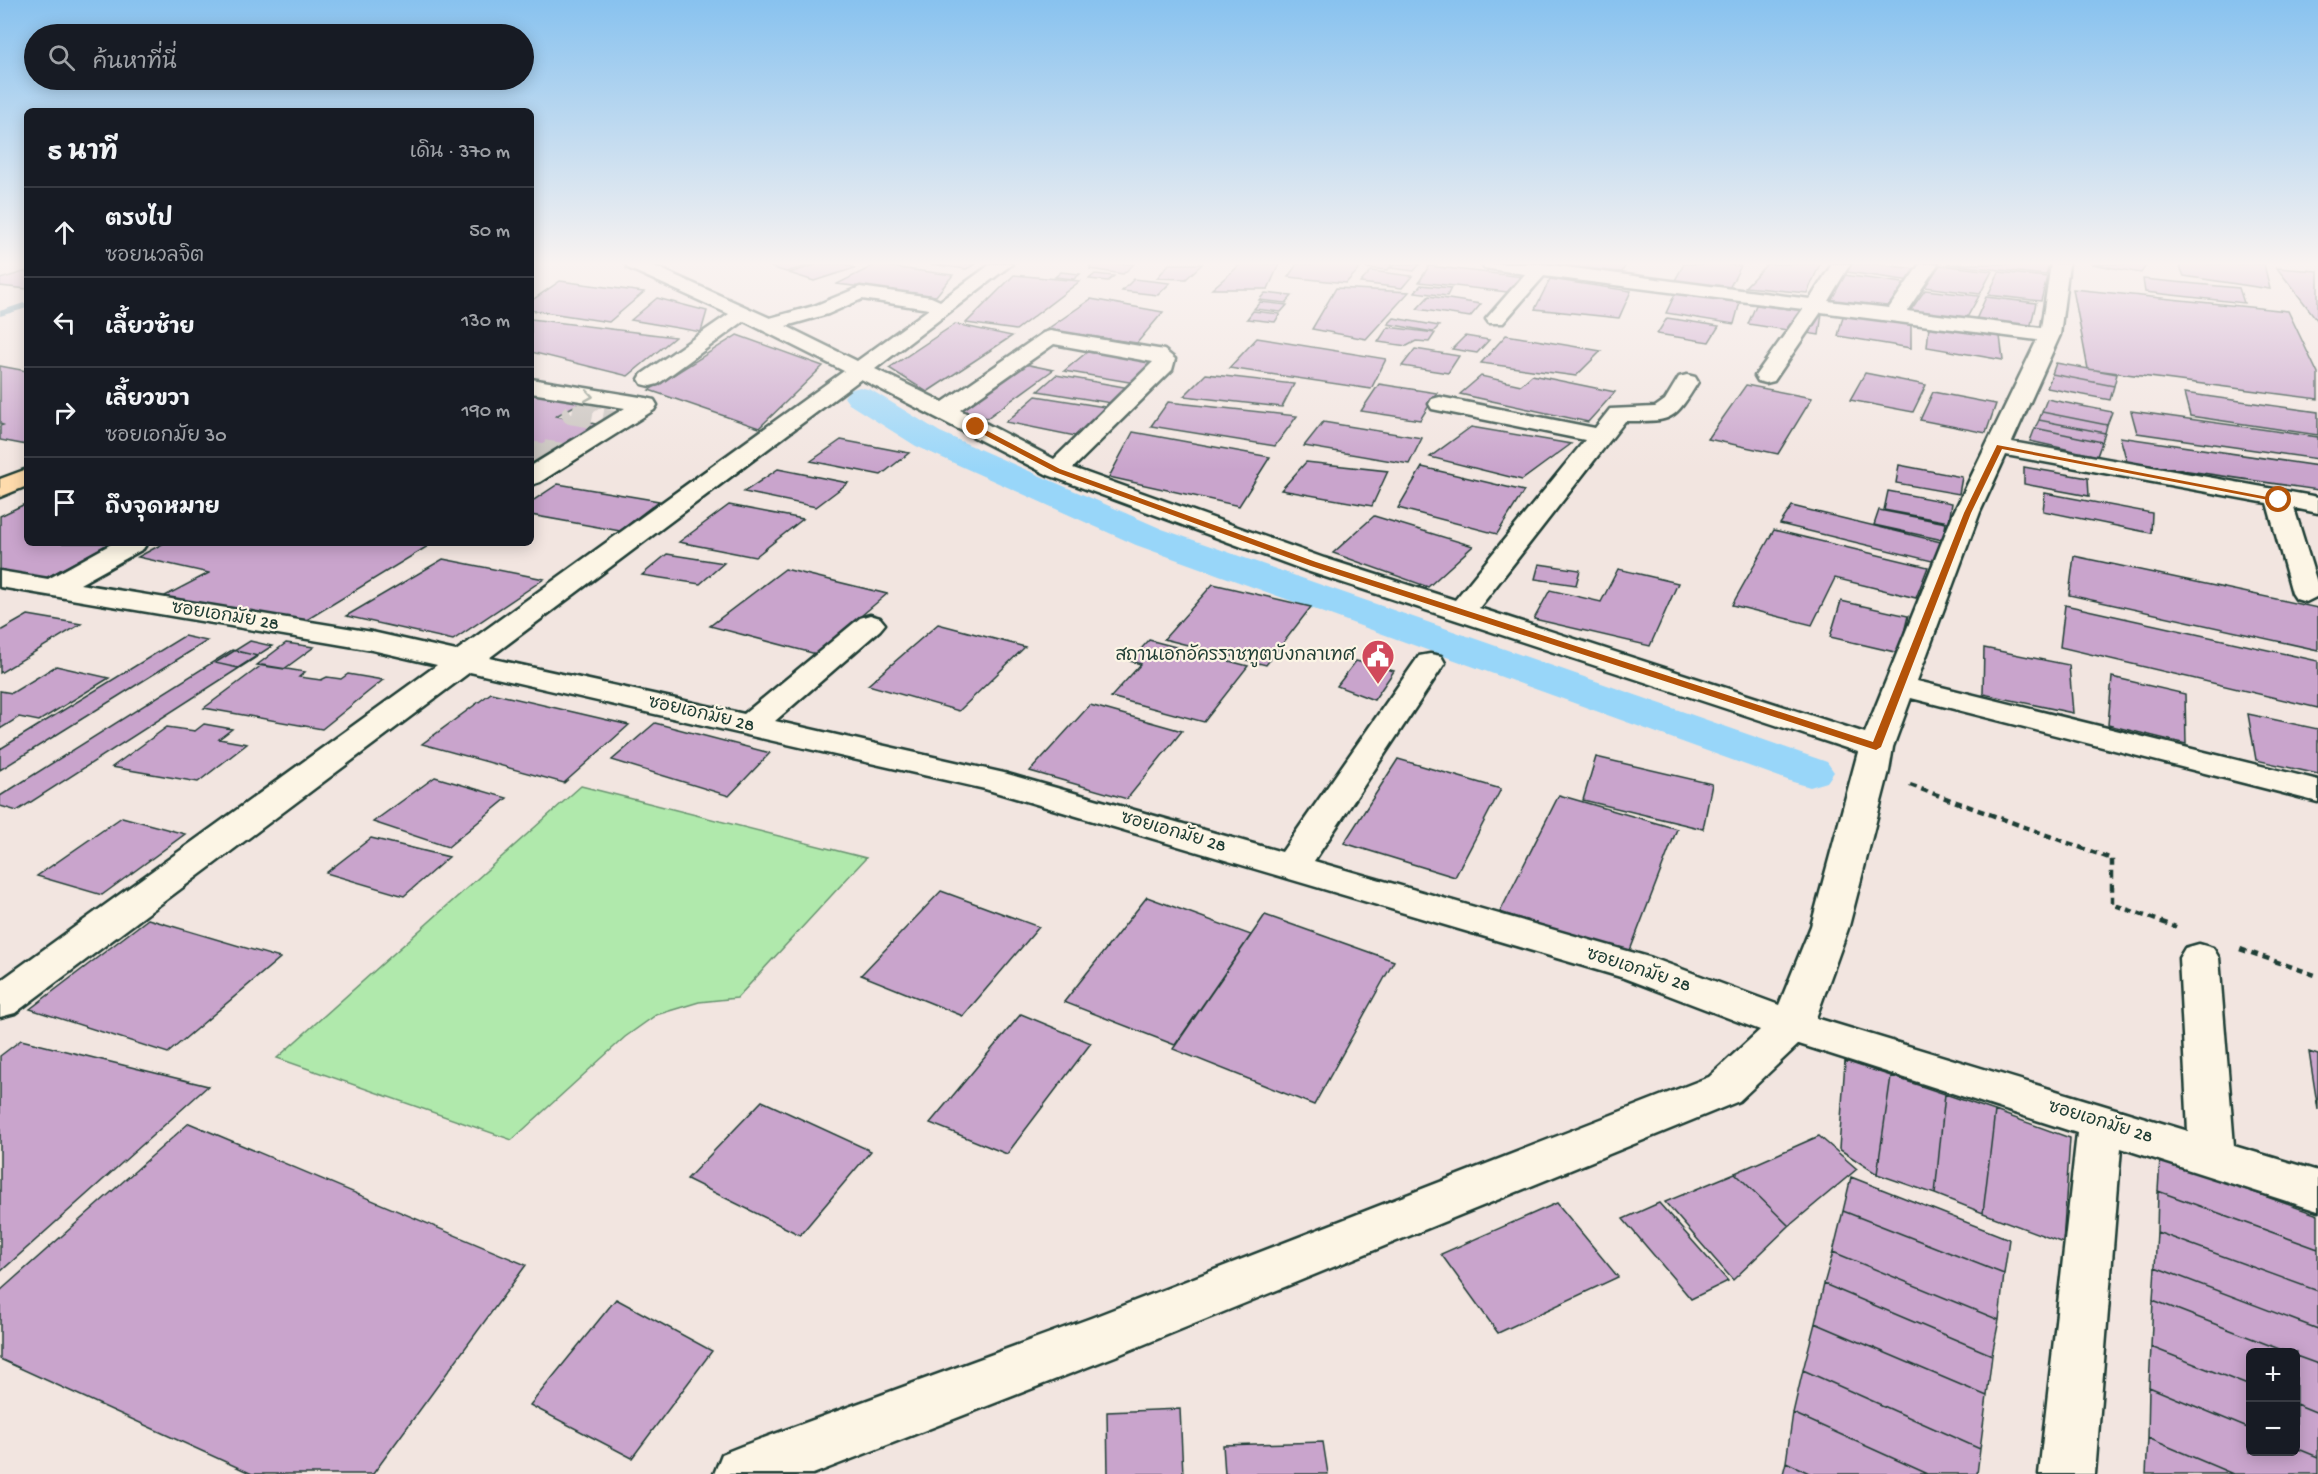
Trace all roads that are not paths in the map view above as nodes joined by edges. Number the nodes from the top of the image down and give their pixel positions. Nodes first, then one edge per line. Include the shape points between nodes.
1 (715, 333) edge
2 (783, 333) edge
3 (908, 333) edge
4 (1796, 333) edge
5 (2033, 333) edge
6 (2050, 335) joint
7 (857, 370) junction
8 (1766, 376) dead end
9 (650, 379) dead end
10 (1687, 382) dead end
11 (534, 386) edge
12 (1440, 404) dead end
13 (943, 412) junction
14 (1600, 436) junction
15 (1999, 447) junction
16 (1057, 470) junction
17 (534, 475) tunnel mouth
18 (24, 477) edge
19 (0, 489) edge
20 (2279, 500) junction
21 (2318, 505) edge
22 (129, 546) edge
23 (0, 579) edge
24 (52, 588) junction
25 (2306, 593) dead end
26 (1461, 612) junction
27 (870, 624) dead end
28 (464, 662) junction
29 (1430, 663) dead end
30 (1900, 687) junction
31 (750, 726) junction
32 (1874, 759) junction
33 (2318, 791) edge
34 (1291, 867) junction
35 (2203, 944) road end
36 (0, 1002) edge
37 (1792, 1026) junction
38 (2101, 1123) junction
39 (2212, 1158) junction
40 (2318, 1191) edge
41 (742, 1474) edge
42 (2067, 1474) edge

1 - 9 street
2 - 7 street
3 - 7 street
4 - 8 street
5 - 6 street
6 - 15 street
7 - 13 street
7 - 28 street
10 - 14 street via 1673,404 1661,414 1621,413
11 -> 17 street via 646,405
12 - 14 street
13 - 16 street
13 - 16 street via 1050,337 1164,359 1164,365
14 - 26 street
15 - 20 street
15 - 30 street via 1968,513
16 - 26 street via 1314,564
18 - 19 main road
20 - 21 street
20 - 25 street
22 - 24 street
23 - 24 street, ซอยเอกมัย 28
24 - 28 street, ซอยเอกมัย 28 via 372,641
26 - 32 street
27 - 31 street
28 - 31 street, ซอยเอกมัย 28
28 - 36 street
29 - 34 street
30 - 32 street
30 - 33 street
31 - 34 street, ซอยเอกมัย 28 via 992,780
32 - 37 street via 1830,926
34 - 37 street, ซอยเอกมัย 28 via 1638,968
35 - 39 street
37 - 38 street, ซอยเอกมัย 28
37 - 41 street via 1724,1089 1100,1338
38 - 39 street, ซอยเอกมัย 28
38 - 42 street
39 - 40 street, ซอยเอกมัย 28

